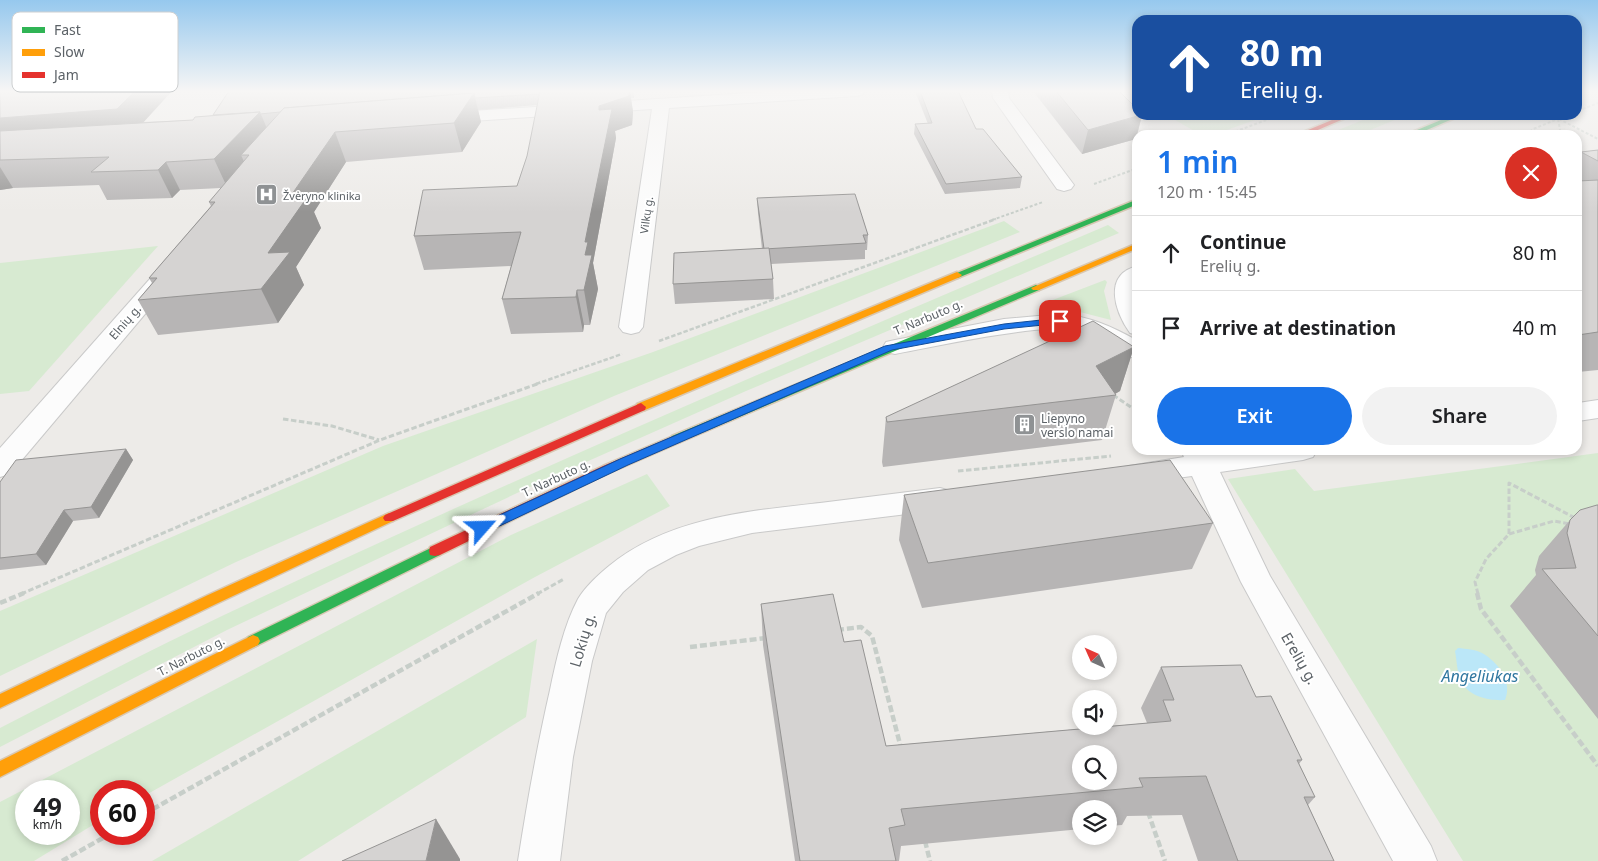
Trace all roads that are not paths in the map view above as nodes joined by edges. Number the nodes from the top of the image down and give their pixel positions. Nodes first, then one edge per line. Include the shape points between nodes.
1 (657, 131) edge
2 (1025, 131) edge
3 (1064, 185) dead end
4 (1132, 203) edge
5 (1132, 247) edge
6 (180, 258) edge
7 (1132, 277) edge
8 (1132, 317) edge
9 (631, 327) dead end
10 (889, 348) junction
11 (1132, 348) edge
12 (1598, 409) edge
13 (1582, 411) edge
14 (1228, 455) edge
15 (1198, 457) edge
16 (0, 467) edge
17 (1112, 476) edge
18 (964, 496) edge
19 (0, 701) edge
20 (0, 769) edge
21 (539, 861) edge
22 (1416, 861) edge

1 - 9 street, Vilkų g.
2 - 3 street
4 - 19 main road via 575,436 328,545
5 - 10 main road, T. Narbuto g.
6 - 16 street, Elnių g.
7 - 8 street via 1124,290 1126,306
10 - 11 street via 1004,326 1060,321 1103,331
10 - 20 main road, T. Narbuto g. via 607,469 341,596
12 - 13 street
14 - 15 street
15 - 17 street
15 - 22 street, Erelių g. via 1257,582
18 - 21 street, Lokių g. via 752,522 693,535 637,561 611,583 591,607 574,662 554,757

